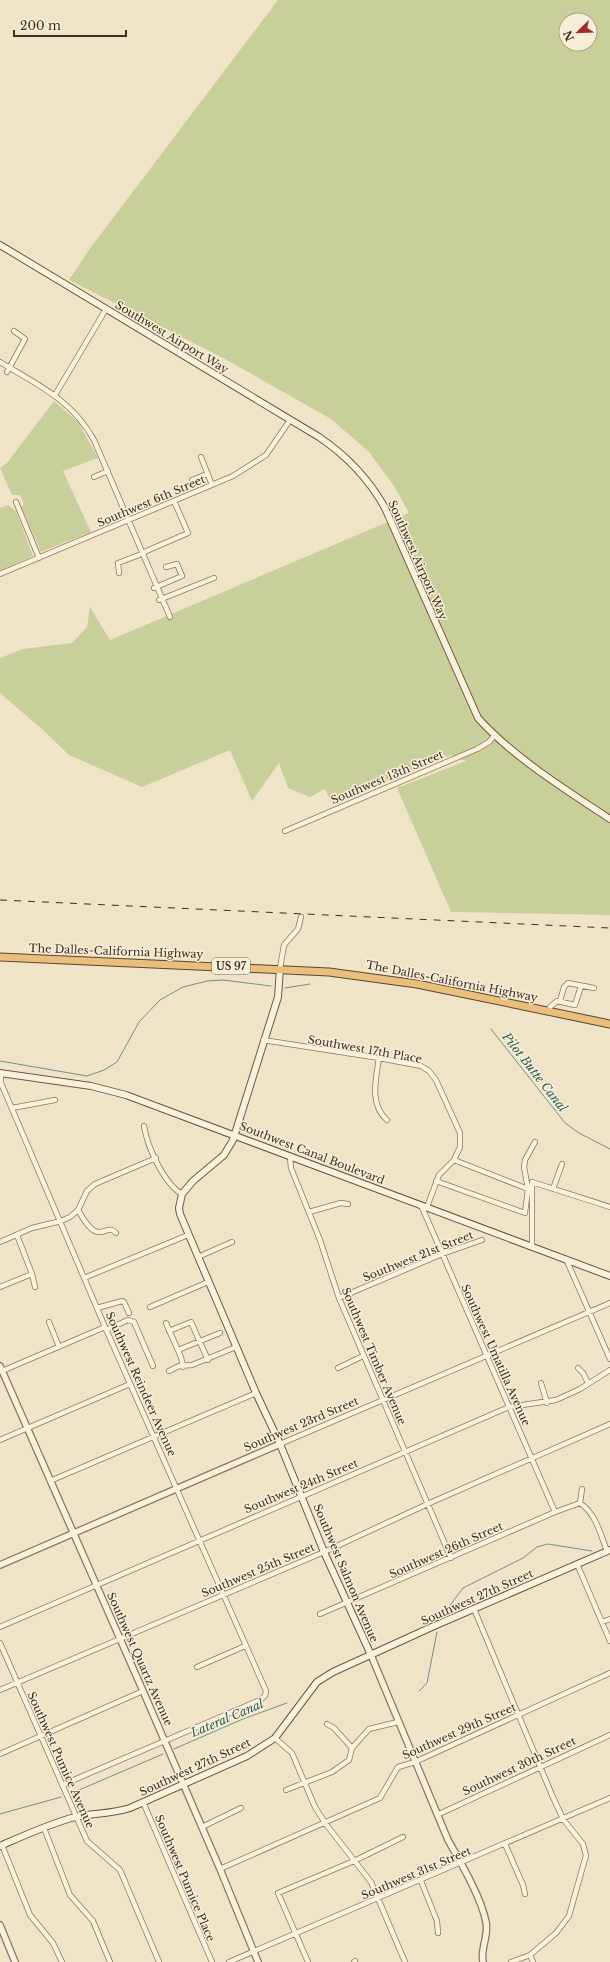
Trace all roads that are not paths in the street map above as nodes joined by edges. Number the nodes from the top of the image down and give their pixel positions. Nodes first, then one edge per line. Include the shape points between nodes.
1 (0, 245) edge
2 (106, 309) junction
3 (14, 331) dead end
4 (0, 362) edge
5 (8, 372) dead end
6 (55, 395) junction
7 (290, 420) junction
8 (201, 457) dead end
9 (108, 471) junction
10 (207, 474) junction
11 (94, 477) dead end
12 (192, 480) dead end
13 (212, 485) junction
14 (174, 501) junction
15 (16, 502) dead end
16 (128, 520) junction
17 (39, 558) junction
18 (166, 567) dead end
19 (119, 573) dead end
20 (0, 574) edge
21 (214, 578) dead end
22 (154, 588) dead end
23 (159, 600) dead end
24 (170, 617) dead end
25 (494, 736) junction
26 (610, 819) edge
27 (285, 831) dead end
28 (301, 918) dead end
29 (0, 957) edge
30 (280, 968) junction
31 (580, 986) junction
32 (594, 988) dead end
33 (560, 1001) junction
34 (549, 1011) junction
35 (610, 1024) edge
36 (263, 1040) junction
37 (379, 1058) junction
38 (0, 1073) edge
39 (55, 1100) dead end
40 (12, 1108) junction
41 (387, 1120) dead end
42 (144, 1126) dead end
43 (234, 1135) junction
44 (535, 1142) dead end
45 (290, 1157) junction
46 (156, 1158) junction
47 (454, 1160) junction
48 (562, 1164) dead end
49 (436, 1181) junction
50 (528, 1189) junction
51 (553, 1189) junction
52 (182, 1194) junction
53 (348, 1204) dead end
54 (424, 1206) junction
55 (610, 1207) edge
56 (78, 1210) junction
57 (309, 1212) junction
58 (61, 1221) junction
59 (116, 1234) dead end
60 (17, 1235) junction
61 (188, 1235) junction
62 (482, 1240) dead end
63 (0, 1242) edge
64 (232, 1242) dead end
65 (532, 1247) junction
66 (442, 1254) junction
67 (198, 1257) junction
68 (566, 1259) junction
69 (32, 1274) junction
70 (610, 1276) edge
71 (84, 1278) junction
72 (208, 1282) junction
73 (0, 1287) edge
74 (35, 1287) dead end
75 (339, 1298) junction
76 (610, 1303) edge
77 (150, 1307) dead end
78 (97, 1308) junction
79 (129, 1313) dead end
80 (588, 1313) junction
81 (49, 1322) dead end
82 (166, 1323) dead end
83 (106, 1329) junction
84 (170, 1331) junction
85 (220, 1334) dead end
86 (200, 1342) junction
87 (59, 1347) junction
88 (236, 1347) junction
89 (178, 1350) junction
90 (486, 1355) junction
91 (363, 1356) junction
92 (610, 1359) edge
93 (208, 1360) junction
94 (153, 1366) dead end
95 (183, 1367) junction
96 (338, 1368) dead end
97 (578, 1368) dead end
98 (1, 1369) edge
99 (610, 1370) edge
100 (169, 1371) dead end
101 (588, 1383) junction
102 (130, 1384) junction
103 (541, 1384) dead end
104 (256, 1393) junction
105 (383, 1400) junction
106 (547, 1402) junction
107 (509, 1407) junction
108 (610, 1424) edge
109 (27, 1428) junction
110 (154, 1437) junction
111 (0, 1440) edge
112 (280, 1444) junction
113 (404, 1451) junction
114 (532, 1459) junction
115 (50, 1481) junction
116 (177, 1489) junction
117 (582, 1489) dead end
118 (302, 1496) junction
119 (580, 1503) junction
120 (428, 1505) junction
121 (555, 1512) junction
122 (74, 1533) junction
123 (198, 1540) junction
124 (609, 1550) edge
125 (324, 1552) junction
126 (451, 1558) junction
127 (577, 1564) junction
128 (0, 1565) edge
129 (96, 1585) junction
130 (223, 1594) junction
131 (348, 1602) junction
132 (474, 1609) junction
133 (320, 1614) dead end
134 (610, 1618) edge
135 (602, 1622) junction
136 (0, 1627) edge
137 (120, 1639) junction
138 (610, 1641) edge
139 (0, 1643) edge
140 (246, 1646) junction
141 (371, 1655) junction
142 (197, 1667) dead end
143 (610, 1673) edge
144 (17, 1682) junction
145 (0, 1690) edge
146 (143, 1691) junction
147 (519, 1714) junction
148 (398, 1722) junction
149 (327, 1724) dead end
150 (40, 1735) junction
151 (610, 1735) edge
152 (275, 1738) junction
153 (165, 1740) junction
154 (352, 1748) junction
155 (0, 1754) edge
156 (415, 1762) junction
157 (540, 1766) junction
158 (305, 1783) junction
159 (182, 1784) junction
160 (62, 1785) junction
161 (286, 1790) dead end
162 (610, 1798) edge
163 (143, 1802) junction
164 (241, 1808) dead end
165 (437, 1814) junction
166 (76, 1817) junction
167 (563, 1819) junction
168 (325, 1823) junction
169 (202, 1827) junction
170 (44, 1828) junction
171 (403, 1837) dead end
172 (504, 1844) junction
173 (1, 1845) edge
174 (354, 1861) junction
175 (461, 1863) junction
176 (220, 1869) junction
177 (421, 1880) junction
178 (525, 1894) dead end
179 (378, 1899) junction
180 (0, 1925) edge
181 (438, 1932) dead end
182 (296, 1934) junction
183 (254, 1951) junction
184 (530, 1956) junction
185 (15, 1962) edge
186 (62, 1962) edge
187 (110, 1962) edge
188 (159, 1962) edge
189 (212, 1962) edge
190 (229, 1962) edge
191 (258, 1962) edge
192 (308, 1962) edge
193 (405, 1962) edge
194 (483, 1962) edge
195 (511, 1962) edge
196 (533, 1962) edge

1 - 2 main road, Southwest Airport Way
2 - 6 street
2 - 7 main road, Southwest Airport Way
3 - 5 street via 25,339
4 - 6 street
6 - 9 street via 86,425
7 - 13 street, Southwest 6th Street via 266,455 238,473
7 - 25 main road, Southwest Airport Way via 341,454 357,468 376,493 393,524 478,718
8 - 10 street
9 - 11 street
9 - 16 street
10 - 12 street
10 - 13 street
13 - 14 street, Southwest 6th Street
14 - 16 street, Southwest 6th Street
14 - 19 street via 188,533 118,563
15 - 17 street
16 - 17 street, Southwest 6th Street
16 - 24 street
17 - 20 street, Southwest 6th Street
18 - 22 street via 177,564 182,576
21 - 23 street
25 - 26 main road, Southwest Airport Way
25 - 27 street, Southwest 13th Street via 477,749
28 - 30 street via 298,929 284,945
29 - 30 highway, The Dalles-California Highway / US 97
30 - 34 highway, The Dalles-California Highway / US 97 via 376,977
30 - 36 main road via 278,997
31 - 32 street
31 - 33 street via 566,984
31 - 33 street via 576,1005
33 - 34 street via 550,1007
34 - 35 highway, The Dalles-California Highway / US 97
36 - 37 street, Southwest 17th Place
36 - 43 main road
37 - 41 street via 375,1090 381,1115
37 - 47 street, Southwest 17th Place via 421,1066 436,1080 460,1134 460,1147
38 - 40 street, Southwest Reindeer Avenue via 1,1083
38 - 43 main road, Southwest Canal Boulevard via 59,1080 102,1089
39 - 40 street
40 - 58 street, Southwest Reindeer Avenue
42 - 46 street
43 - 45 main road, Southwest Canal Boulevard
43 - 52 main road via 224,1155
44 - 50 street via 525,1160
45 - 54 main road, Southwest Canal Boulevard
45 - 57 street, Southwest Timber Avenue via 291,1168
46 - 52 street via 168,1184
46 - 56 street via 95,1184 87,1191
47 - 49 street, Southwest 17th Place
47 - 50 street
48 - 51 street
49 - 50 street via 525,1213
49 - 54 street, Southwest 17th Place
51 - 55 street
51 - 65 street via 532,1182
52 - 61 main road, Southwest Salmon Avenue via 179,1208
53 - 57 street via 341,1203
54 - 65 main road, Southwest Canal Boulevard
54 - 66 street, Southwest Umatilla Avenue
56 - 58 street
56 - 59 street via 93,1230 98,1232 108,1229
57 - 75 street, Southwest Timber Avenue
58 - 60 street via 32,1228
58 - 71 street, Southwest Reindeer Avenue
60 - 63 street
60 - 69 street
61 - 67 main road, Southwest Salmon Avenue
61 - 71 street
62 - 66 street, Southwest 21st Street
64 - 67 street
65 - 68 main road, Southwest Canal Boulevard
66 - 75 street, Southwest 21st Street
66 - 90 street, Southwest Umatilla Avenue
67 - 72 main road, Southwest Salmon Avenue
68 - 70 main road, Southwest Canal Boulevard
68 - 80 street
69 - 73 street
69 - 74 street
71 - 78 street, Southwest Reindeer Avenue
72 - 77 street
72 - 88 main road, Southwest Salmon Avenue
75 - 91 street, Southwest Timber Avenue
76 - 80 street, Southwest 23rd Street
78 - 79 street via 122,1301
78 - 83 street, Southwest Reindeer Avenue
80 - 90 street, Southwest 23rd Street
80 - 92 street
81 - 87 street
82 - 84 street
83 - 87 street
83 - 94 street via 128,1320 134,1322
83 - 102 street, Southwest Reindeer Avenue
84 - 86 street via 192,1322
84 - 89 street
85 - 86 street
86 - 89 street
86 - 93 street
87 - 98 street
88 - 93 street
88 - 104 main road, Southwest Salmon Avenue
89 - 95 street
90 - 105 street, Southwest 23rd Street
90 - 107 street, Southwest Umatilla Avenue
91 - 96 street
91 - 105 street, Southwest Timber Avenue
93 - 95 street
95 - 100 street
97 - 101 street
98 - 109 street, Southwest Quartz Avenue
99 - 101 street, Southwest 24th Street
101 - 106 street, Southwest 24th Street via 580,1389
102 - 109 street
102 - 110 street, Southwest Reindeer Avenue
103 - 106 street
104 - 110 street
104 - 112 main road, Southwest Salmon Avenue
105 - 112 street, Southwest 23rd Street
105 - 113 street, Southwest Timber Avenue
106 - 107 street, Southwest 24th Street
107 - 113 street, Southwest 24th Street
107 - 114 street, Southwest Umatilla Avenue
108 - 114 street, Southwest 25th Street
109 - 111 street
109 - 115 street, Southwest Quartz Avenue
110 - 115 street
110 - 116 street, Southwest Reindeer Avenue
112 - 116 street, Southwest 23rd Street
112 - 118 main road, Southwest Salmon Avenue
113 - 118 street, Southwest 24th Street
113 - 120 street, Southwest Timber Avenue
114 - 120 street, Southwest 25th Street
114 - 121 street, Southwest Umatilla Avenue
115 - 122 street, Southwest Quartz Avenue
116 - 122 street, Southwest 23rd Street
116 - 123 street, Southwest Reindeer Avenue
117 - 119 street
118 - 123 street, Southwest 24th Street
118 - 125 main road, Southwest Salmon Avenue
119 - 121 street, Southwest 26th Street
119 - 124 street via 594,1518
120 - 125 street, Southwest 25th Street
120 - 126 street, Southwest Timber Avenue
121 - 126 street, Southwest 26th Street
122 - 128 street, Southwest 23rd Street
122 - 129 street, Southwest Quartz Avenue
123 - 129 street, Southwest 24th Street
123 - 130 street, Southwest Reindeer Avenue
124 - 127 main road, Southwest 27th Street
125 - 130 street, Southwest 25th Street
125 - 131 main road, Southwest Salmon Avenue
126 - 131 street, Southwest 26th Street
127 - 132 main road, Southwest 27th Street
127 - 135 street
129 - 136 street, Southwest 24th Street
129 - 137 street, Southwest Quartz Avenue
130 - 137 street, Southwest 25th Street
130 - 140 street, Southwest Reindeer Avenue
131 - 133 street, Southwest 26th Street
131 - 141 main road, Southwest Salmon Avenue
132 - 141 main road, Southwest 27th Street
132 - 147 street
134 - 135 street
135 - 138 street
137 - 144 street, Southwest 25th Street
137 - 146 street, Southwest Quartz Avenue
139 - 144 street, Southwest Pumice Avenue
140 - 142 street
140 - 153 street, Southwest Reindeer Avenue via 266,1691 265,1696
141 - 148 street, Southwest Salmon Avenue
141 - 152 main road, Southwest 27th Street via 317,1682
143 - 147 street, Southwest 29th Street
144 - 145 street, Southwest 25th Street
144 - 150 street, Southwest Pumice Avenue
146 - 150 street
146 - 153 street, Southwest Quartz Avenue
147 - 156 street, Southwest 29th Street
147 - 157 street
148 - 154 street via 369,1729
148 - 156 street, Southwest Salmon Avenue
149 - 154 street
150 - 155 street
150 - 160 street, Southwest Pumice Avenue
151 - 157 street, Southwest 30th Street
152 - 158 street via 292,1753
152 - 159 main road, Southwest 27th Street via 247,1756
153 - 159 street, Southwest Quartz Avenue
153 - 160 street
154 - 158 street via 349,1760 332,1772
156 - 165 street, Southwest Salmon Avenue
156 - 168 street, Southwest 29th Street via 398,1768 380,1798
157 - 165 street, Southwest 30th Street
157 - 167 street
158 - 161 street
158 - 168 street
159 - 163 main road, Southwest 27th Street
159 - 169 street, Southwest Quartz Avenue
160 - 166 street, Southwest Pumice Avenue
162 - 167 street, Southwest 31st Street
163 - 166 main road, Southwest 27th Street via 117,1812
163 - 189 street, Southwest Pumice Place
164 - 169 street
165 - 175 street, Southwest Salmon Avenue
166 - 170 main road, Southwest 27th Street
166 - 188 street, Southwest Pumice Avenue via 87,1842 120,1870
167 - 172 street, Southwest 31st Street
167 - 184 street via 583,1844 586,1856 569,1916 556,1933
168 - 174 street
168 - 176 street, Southwest 29th Street
169 - 176 street, Southwest Quartz Avenue
170 - 173 main road, Southwest 27th Street
170 - 187 street via 70,1895 93,1921
171 - 174 street
172 - 175 street, Southwest 31st Street
172 - 178 street
173 - 186 street via 30,1914 53,1943
174 - 179 street via 371,1882
174 - 182 street via 278,1893
175 - 177 street, Southwest 31st Street
175 - 194 street, Southwest Salmon Avenue via 486,1923
176 - 183 street, Southwest Quartz Avenue
177 - 179 street, Southwest 31st Street
177 - 181 street via 437,1922
179 - 182 street, Southwest 31st Street
179 - 193 street
180 - 185 street
182 - 183 street, Southwest 31st Street
182 - 192 street
183 - 190 street, Southwest 31st Street
183 - 191 street, Southwest Quartz Avenue
184 - 195 street
184 - 196 street

